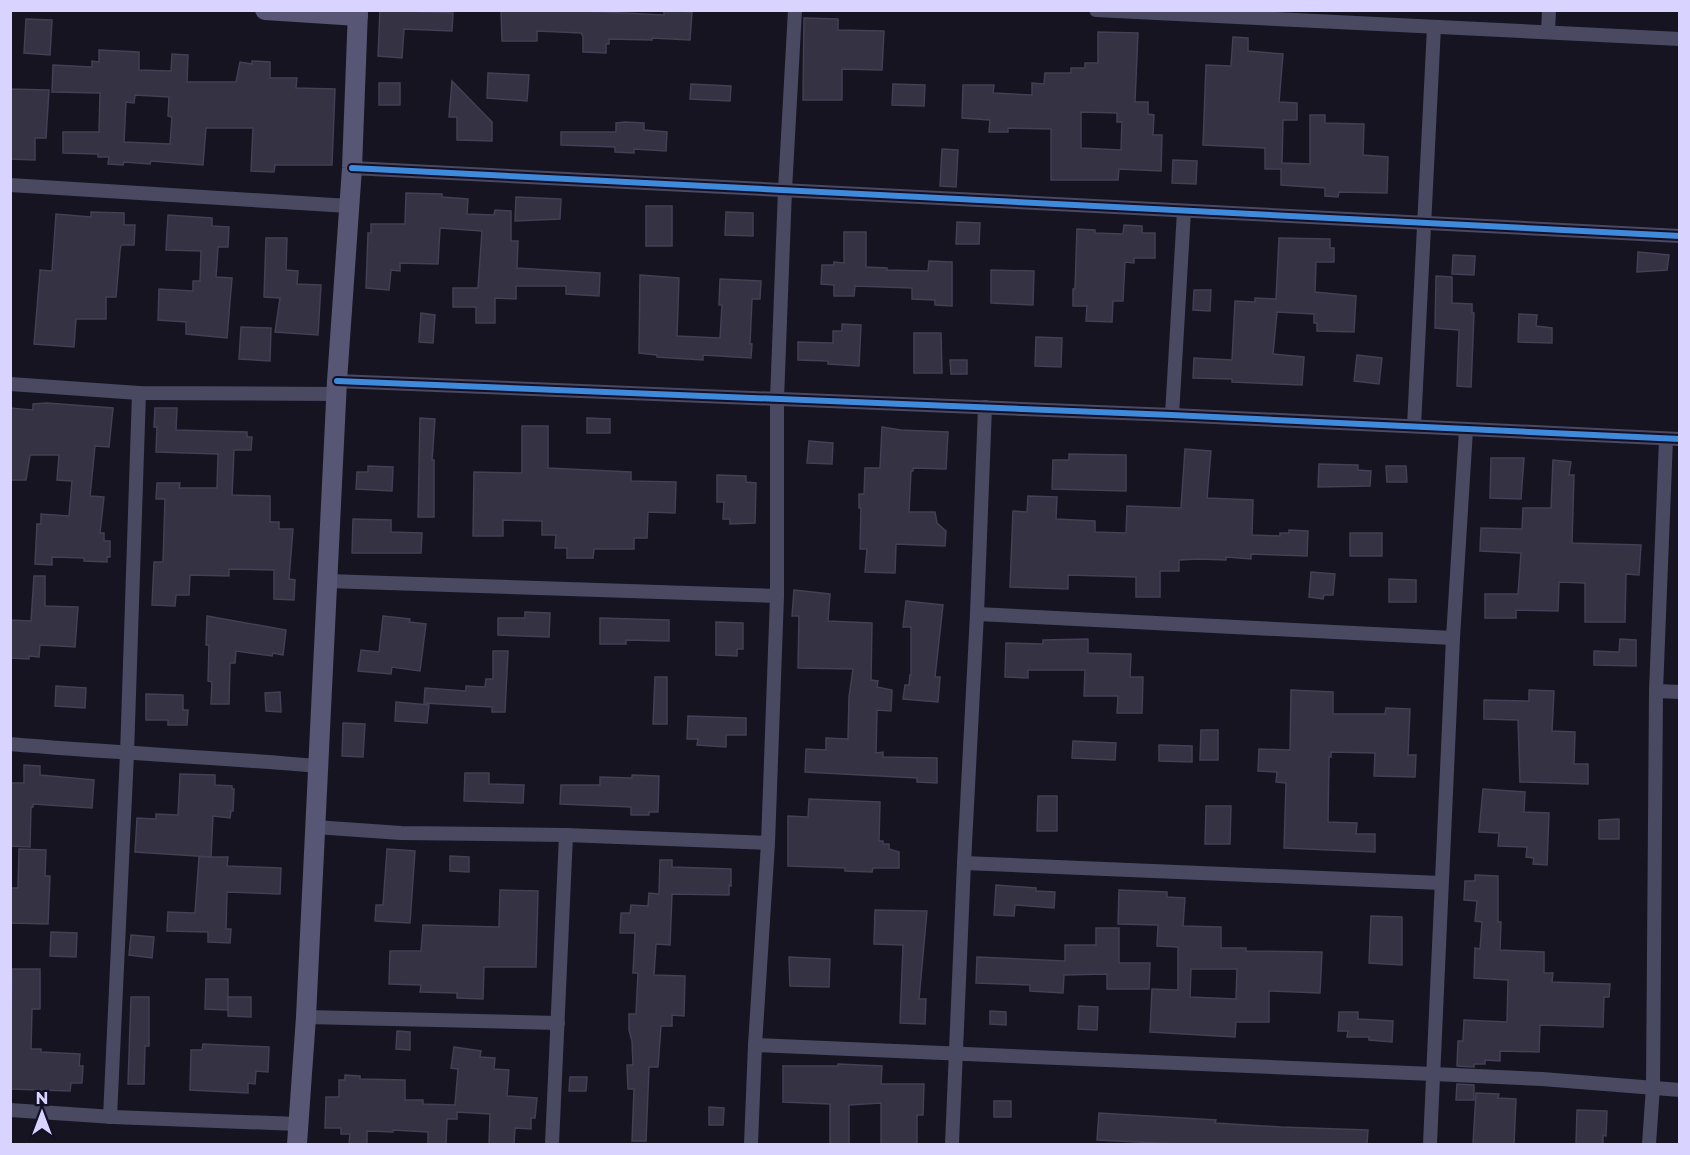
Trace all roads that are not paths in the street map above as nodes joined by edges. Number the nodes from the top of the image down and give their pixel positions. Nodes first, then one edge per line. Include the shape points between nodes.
1 (265, 10) edge
2 (795, 10) edge
3 (1096, 10) edge
4 (1549, 10) edge
5 (1161, 12) edge
6 (358, 14) edge
7 (1354, 17) edge
8 (1434, 27) junction
9 (1548, 33) junction
10 (1680, 39) edge
11 (352, 168) junction
12 (10, 185) edge
13 (785, 190) junction
14 (349, 206) junction
15 (1184, 211) junction
16 (1425, 223) junction
17 (1680, 236) edge
18 (10, 384) edge
19 (337, 388) junction
20 (139, 393) junction
21 (777, 399) junction
22 (985, 407) junction
23 (1172, 415) junction
24 (1414, 426) junction
25 (1466, 430) junction
26 (1673, 439) edge
27 (327, 581) junction
28 (777, 597) junction
29 (977, 614) junction
30 (1453, 638) junction
31 (1656, 692) junction
32 (1680, 692) edge
33 (10, 744) edge
34 (127, 754) junction
35 (318, 766) junction
36 (315, 827) junction
37 (566, 835) junction
38 (768, 843) junction
39 (964, 863) junction
40 (1441, 882) junction
41 (306, 1017) junction
42 (558, 1023) junction
43 (755, 1045) junction
44 (956, 1053) junction
45 (1433, 1074) junction
46 (1653, 1087) junction
47 (1680, 1089) edge
48 (10, 1110) edge
49 (110, 1117) junction
50 (298, 1124) junction
51 (297, 1144) edge
52 (552, 1144) edge
53 (751, 1144) edge
54 (952, 1144) edge
55 (1430, 1144) edge
56 (1649, 1144) edge

1 - 6 street
2 - 13 street
3 - 5 street
4 - 9 street
5 - 7 street
6 - 11 street
7 - 8 street
8 - 9 street
8 - 16 street
9 - 10 street
11 - 13 street
11 - 14 street
12 - 14 street
13 - 15 street
13 - 21 street
14 - 19 street
15 - 16 street
15 - 23 street
16 - 17 street
16 - 24 street
18 - 20 street
19 - 20 street
19 - 21 street
19 - 27 street
20 - 34 street
21 - 22 street
21 - 28 street
22 - 23 street
22 - 29 street
23 - 24 street
24 - 25 street
25 - 26 street
25 - 30 street
26 - 31 street
27 - 28 street
27 - 35 street
28 - 38 street
29 - 30 street
29 - 39 street
30 - 40 street
31 - 32 street
31 - 46 street
33 - 34 street
34 - 35 street
34 - 49 street
35 - 36 street
36 - 37 street
36 - 41 street
37 - 38 street
37 - 42 street
38 - 43 street
39 - 40 street
39 - 44 street
40 - 45 street
41 - 42 street
41 - 50 street
42 - 52 street
43 - 44 street
43 - 53 street
44 - 45 street
44 - 54 street
45 - 46 street
45 - 55 street
46 - 47 street
46 - 56 street
48 - 49 street
49 - 50 street
50 - 51 street

